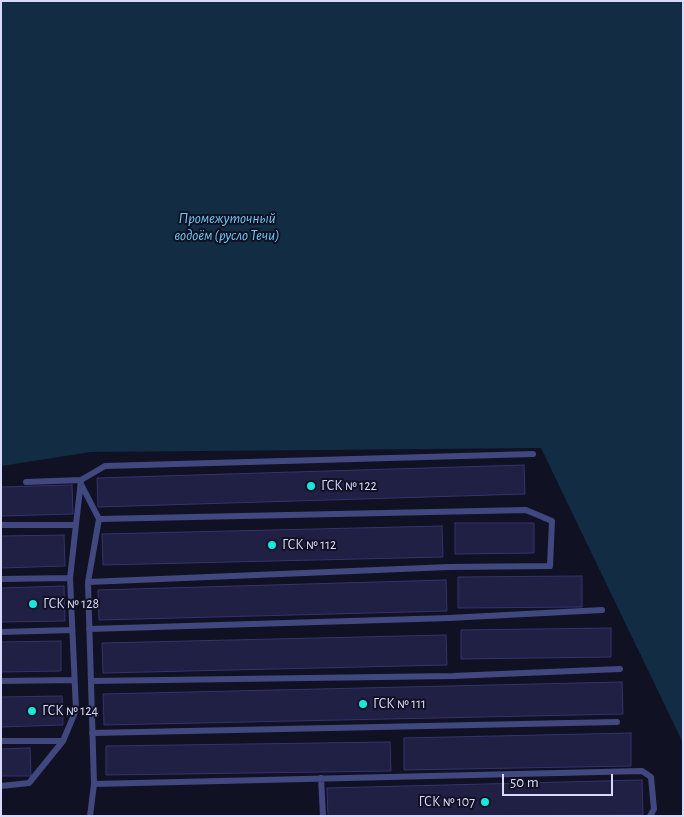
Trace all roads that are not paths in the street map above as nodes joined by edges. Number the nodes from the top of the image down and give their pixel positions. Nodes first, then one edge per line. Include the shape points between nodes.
1 (534, 454) dead end
2 (26, 482) dead end
3 (81, 483) junction
4 (99, 519) junction
5 (1, 525) edge
6 (76, 525) junction
7 (70, 578) junction
8 (1, 579) edge
9 (88, 582) junction
10 (602, 610) dead end
11 (89, 629) junction
12 (72, 630) junction
13 (1, 632) edge
14 (620, 669) dead end
15 (74, 680) junction
16 (1, 681) edge
17 (91, 682) junction
18 (617, 722) dead end
19 (92, 733) junction
20 (1, 741) edge
21 (62, 741) junction
22 (321, 778) junction
23 (94, 784) junction
24 (1, 786) edge
25 (90, 816) edge
26 (323, 816) edge
27 (650, 816) edge

1 - 3 lane via 105,466
2 - 3 lane
3 - 4 lane
3 - 6 lane
4 - 9 lane
4 - 9 lane via 526,510 552,520 550,566
5 - 6 lane
6 - 7 lane
7 - 8 lane
7 - 12 lane
9 - 11 lane
10 - 11 lane
11 - 17 lane
12 - 13 lane
12 - 15 lane
14 - 17 lane via 443,676
15 - 16 lane
15 - 21 lane via 76,710
17 - 19 lane
18 - 19 lane
19 - 23 lane
20 - 21 lane
21 - 24 lane via 29,783
22 - 23 lane
22 - 26 lane
22 - 27 lane via 642,771 651,777 654,809
23 - 25 lane

